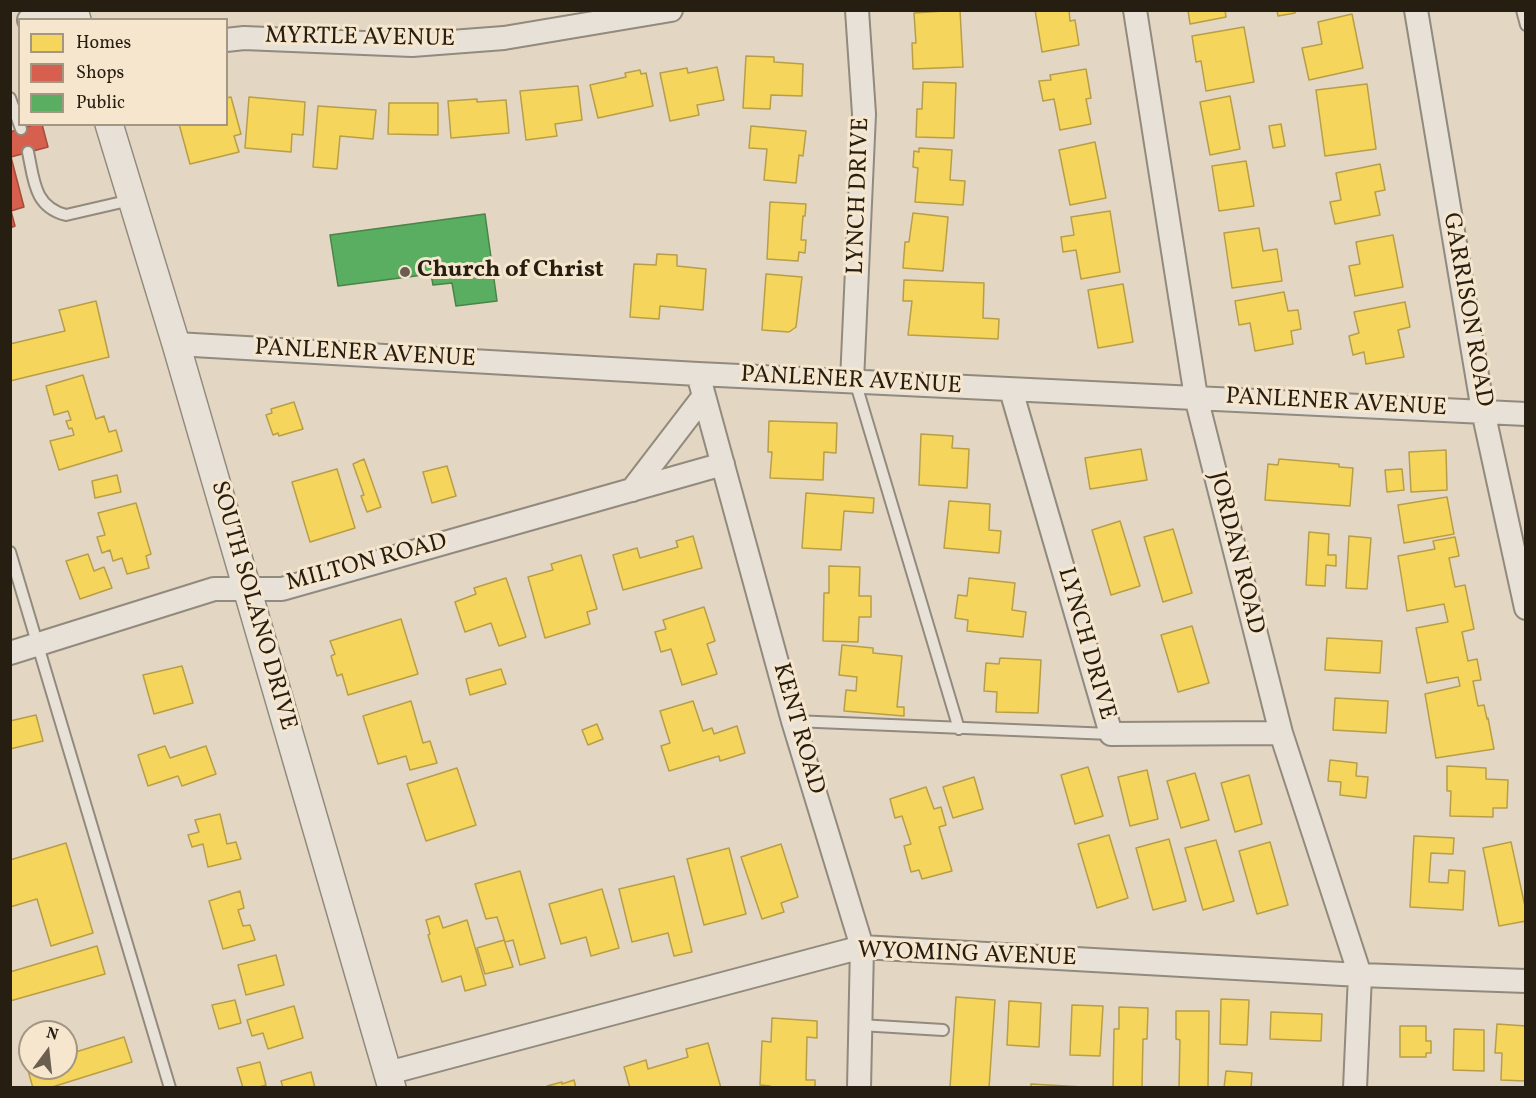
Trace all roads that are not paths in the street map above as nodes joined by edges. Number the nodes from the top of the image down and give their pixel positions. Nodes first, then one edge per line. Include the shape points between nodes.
1 (58, 10) edge
2 (671, 10) edge
3 (857, 10) edge
4 (1135, 10) edge
5 (1416, 10) edge
6 (1522, 10) edge
7 (35, 18) edge
8 (1526, 25) edge
9 (228, 40) edge
10 (10, 98) edge
11 (18, 121) edge
12 (20, 126) edge
13 (110, 126) edge
14 (21, 129) dead end
15 (28, 152) dead end
16 (131, 200) junction
17 (176, 344) junction
18 (854, 381) junction
19 (701, 385) junction
20 (1011, 390) junction
21 (1196, 397) junction
22 (1483, 411) junction
23 (1526, 414) edge
24 (723, 464) junction
25 (632, 490) junction
26 (10, 552) edge
27 (246, 589) junction
28 (1525, 605) edge
29 (37, 646) junction
30 (10, 653) edge
31 (793, 721) junction
32 (959, 729) junction
33 (1111, 734) junction
34 (1281, 734) junction
35 (862, 947) junction
36 (1359, 975) junction
37 (1526, 981) edge
38 (860, 1025) junction
39 (944, 1030) dead end
40 (390, 1080) edge
41 (170, 1088) edge
42 (859, 1088) edge
43 (1355, 1088) edge

1 - 7 street
2 - 9 street, MYRTLE AVENUE via 504,38 412,45
3 - 18 street, LYNCH DRIVE via 864,114
4 - 21 street, JORDAN ROAD
5 - 22 street, GARRISON ROAD
6 - 8 lane
10 - 11 lane
12 - 14 lane
13 - 16 street, SOUTH SOLANO DRIVE
15 - 16 lane via 39,196 56,213 66,215
16 - 17 street, SOUTH SOLANO DRIVE
17 - 19 street, PANLENER AVENUE
17 - 27 street, SOUTH SOLANO DRIVE
18 - 19 street, PANLENER AVENUE
18 - 20 street, PANLENER AVENUE
18 - 32 lane
19 - 24 street, KENT ROAD
19 - 25 street
20 - 21 street, PANLENER AVENUE
20 - 33 street, LYNCH DRIVE
21 - 22 street, PANLENER AVENUE
21 - 34 street, JORDAN ROAD
22 - 23 street, PANLENER AVENUE
22 - 28 street, GARRISON ROAD
24 - 25 street, MILTON ROAD
24 - 31 street, KENT ROAD
25 - 27 street, MILTON ROAD via 282,589
26 - 29 lane
27 - 29 street, MILTON ROAD via 214,590
27 - 40 street, SOUTH SOLANO DRIVE
29 - 30 street, MILTON ROAD
29 - 41 lane
31 - 32 lane
31 - 35 street, KENT ROAD
32 - 33 lane
33 - 34 street, LYNCH DRIVE
34 - 36 street, JORDAN ROAD
35 - 36 street, WYOMING AVENUE
35 - 38 street, KENT ROAD
35 - 40 street, WYOMING AVENUE
36 - 37 street, WYOMING AVENUE
36 - 43 street, JORDAN ROAD
38 - 39 lane
38 - 42 street, KENT ROAD

